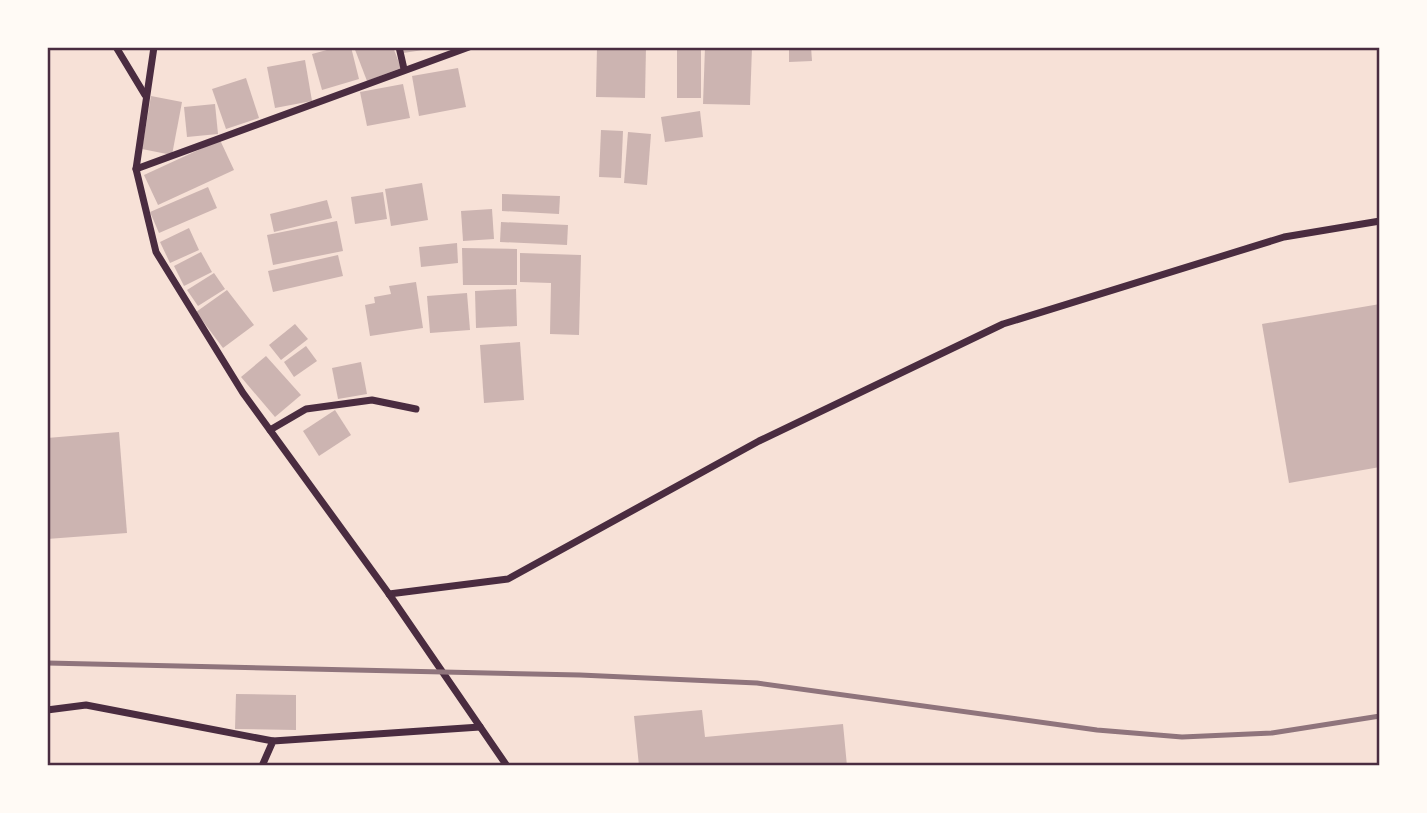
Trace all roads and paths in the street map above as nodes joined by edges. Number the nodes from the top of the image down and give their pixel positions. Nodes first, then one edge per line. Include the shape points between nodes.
1 (117, 47) edge
2 (154, 47) edge
3 (399, 47) edge
4 (469, 47) edge
5 (404, 69) junction
6 (146, 95) junction
7 (136, 169) junction
8 (1380, 220) edge
9 (416, 409) dead end
10 (270, 430) junction
11 (389, 594) junction
12 (47, 710) edge
13 (480, 727) junction
14 (272, 741) junction
15 (262, 766) edge
16 (507, 766) edge

1 - 6 street
2 - 6 street
3 - 5 street
4 - 5 street
5 - 7 street
6 - 7 street
7 - 10 street via 156,252
8 - 11 street via 1284,237 1003,324 759,441 508,579
9 - 10 street via 372,400 306,410
10 - 11 street
11 - 13 street
12 - 14 street via 86,705
13 - 14 street
13 - 16 street
14 - 15 street

